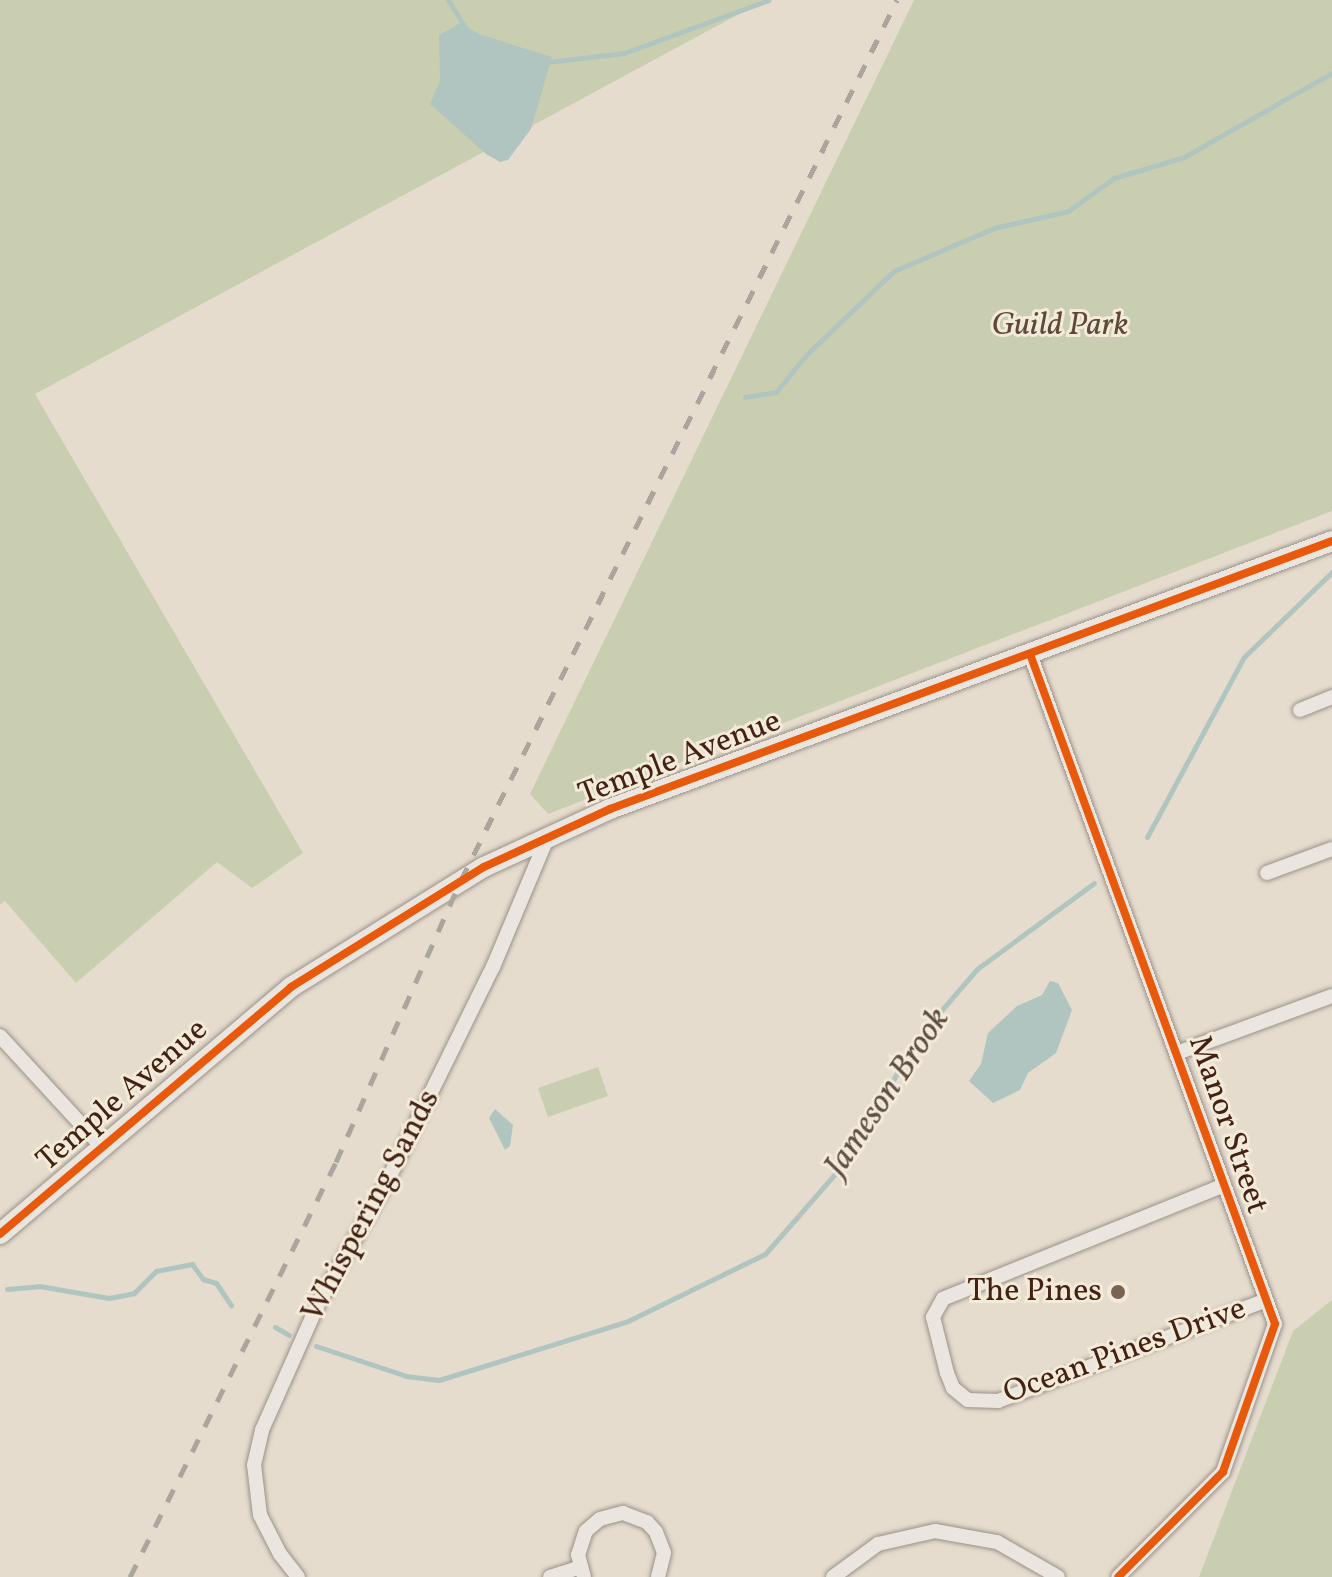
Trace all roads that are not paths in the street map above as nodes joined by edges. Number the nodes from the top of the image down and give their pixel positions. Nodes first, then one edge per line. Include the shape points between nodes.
1 (1332, 541) edge
2 (1030, 654) junction
3 (1332, 697) edge
4 (1300, 710) dead end
5 (548, 836) junction
6 (1332, 849) edge
7 (1267, 873) dead end
8 (1332, 996) edge
9 (0, 1036) edge
10 (1177, 1053) junction
11 (102, 1147) junction
12 (1222, 1186) junction
13 (0, 1234) edge
14 (1266, 1300) junction
15 (582, 1572) edge
16 (298, 1577) edge
17 (550, 1577) edge
18 (658, 1577) edge
19 (833, 1577) edge
20 (1058, 1577) edge
21 (1118, 1577) edge

1 - 2 street, Temple Avenue
2 - 5 street, Temple Avenue
2 - 10 street, Manor Street
3 - 4 street
5 - 11 street, Temple Avenue via 484,867 327,961
5 - 16 street, Whispering Sands via 493,967 386,1184 318,1304 262,1430 254,1465 260,1515
6 - 7 street
8 - 10 street
9 - 11 street
10 - 12 street, Manor Street
11 - 13 street, Temple Avenue
12 - 14 street, Manor Street
12 - 14 street, Ocean Pines Drive via 943,1299 933,1317 947,1373 953,1388 968,1400 998,1401
14 - 21 street, Manor Street via 1275,1334 1223,1472
15 - 17 street
15 - 18 street via 586,1531 600,1519 623,1513 647,1522 656,1532 664,1553
19 - 20 street via 878,1544 935,1531 997,1542

